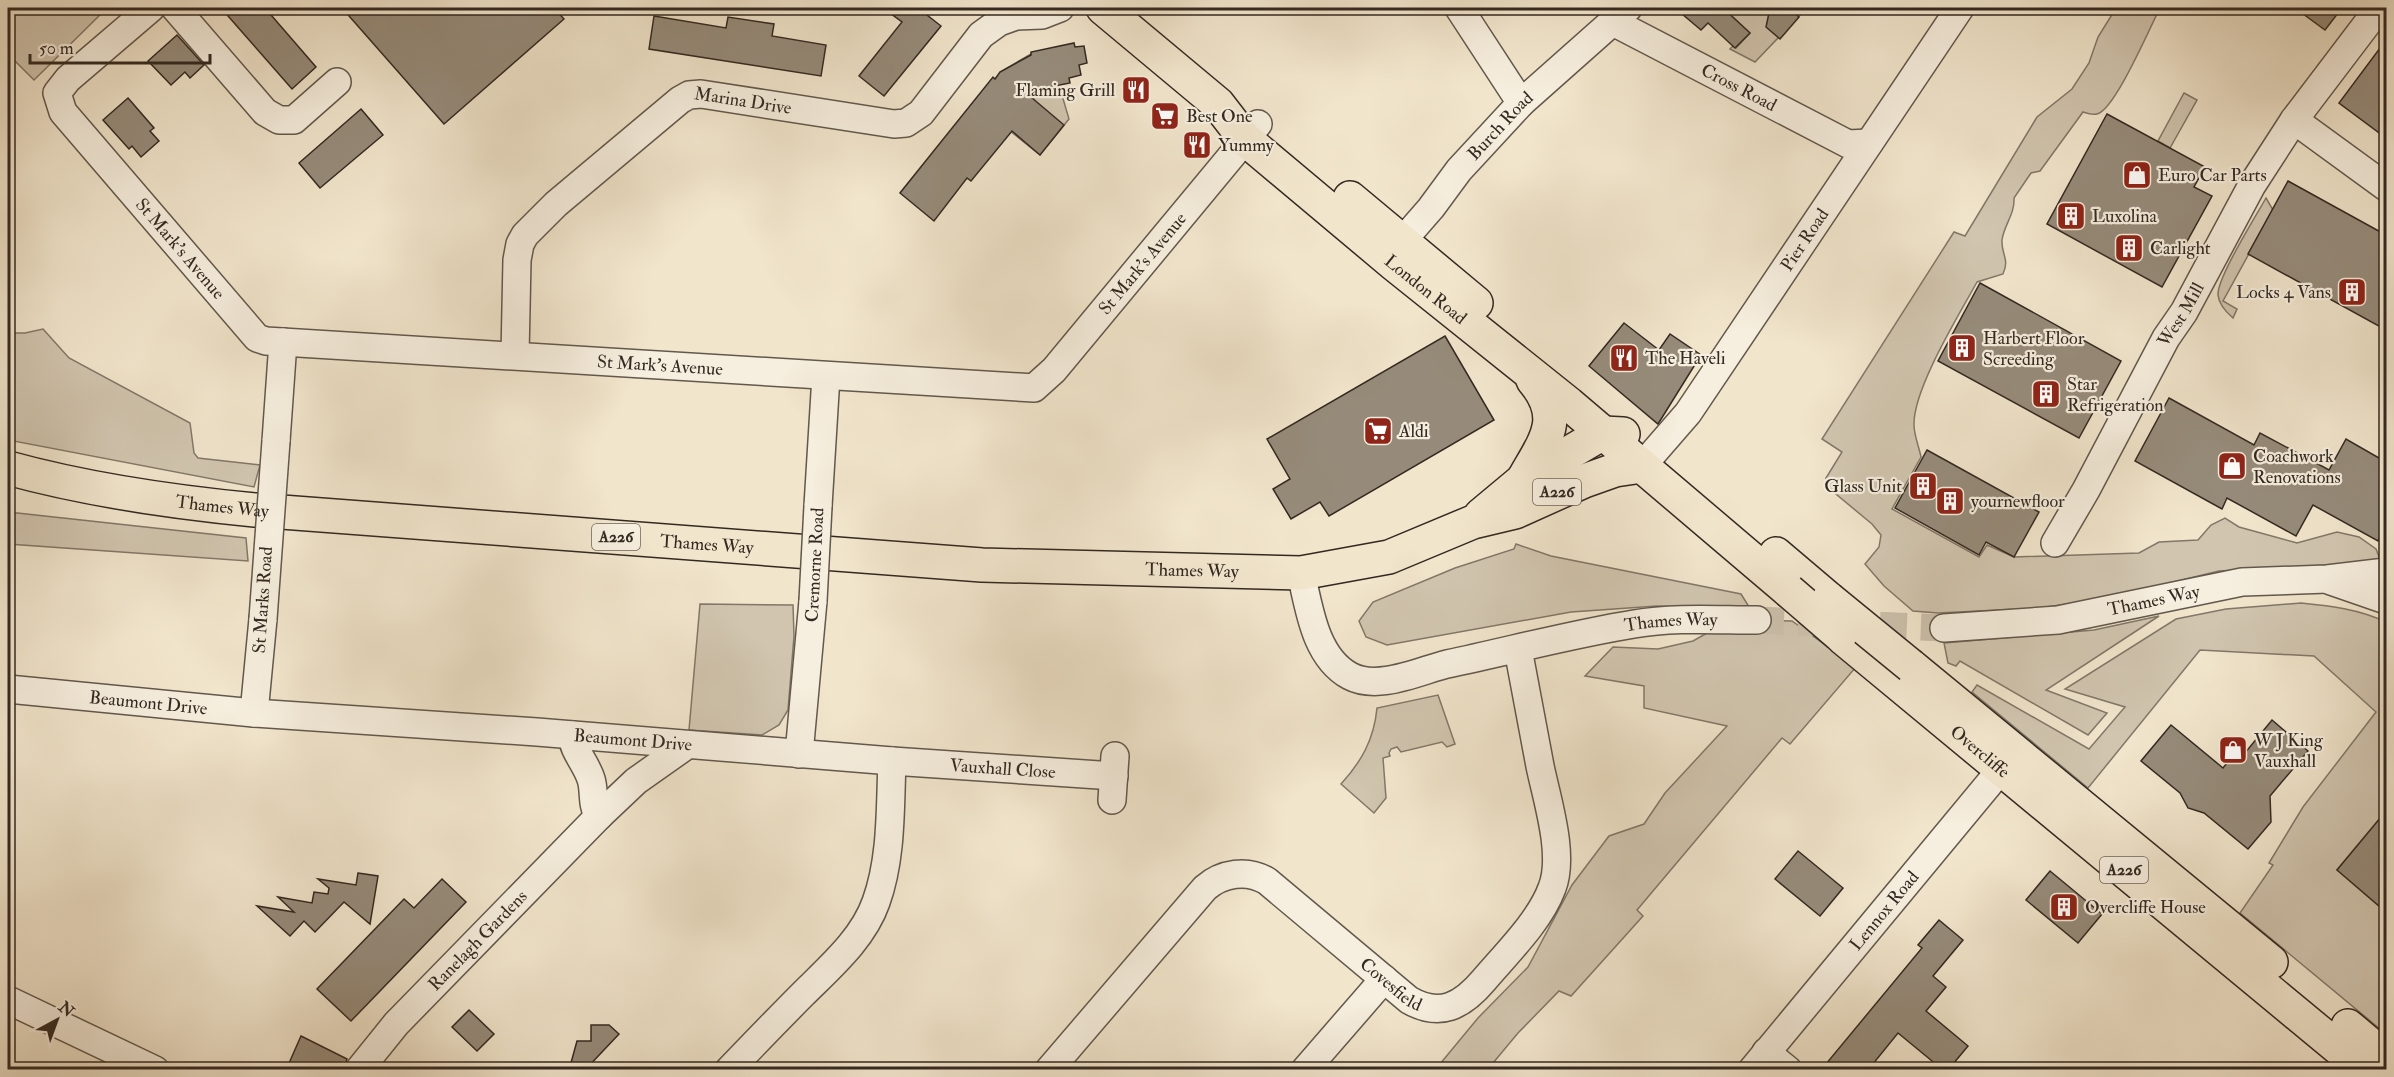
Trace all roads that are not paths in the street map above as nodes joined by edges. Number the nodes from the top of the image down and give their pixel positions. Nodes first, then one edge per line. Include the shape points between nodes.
1 (151, 8) edge
2 (175, 8) edge
3 (989, 8) edge
4 (1060, 8) edge
5 (1103, 8) edge
6 (1459, 8) edge
7 (1960, 8) edge
8 (2379, 8) edge
9 (1621, 15) edge
10 (981, 35) junction
11 (338, 82) dead end
12 (1521, 103) junction
13 (2294, 120) junction
14 (1252, 132) junction
15 (1869, 143) junction
16 (2386, 187) edge
17 (1395, 249) junction
18 (283, 342) junction
19 (514, 355) junction
20 (1524, 369) junction
21 (826, 376) junction
22 (1634, 442) junction
23 (8, 468) edge
24 (1522, 480) junction
25 (1473, 522) junction
26 (1747, 543) junction
27 (2055, 543) dead end
28 (2386, 572) edge
29 (1301, 573) junction
30 (2327, 579) junction
31 (2386, 600) edge
32 (1757, 620) tunnel mouth
33 (1944, 628) tunnel mouth
34 (1518, 649) junction
35 (1897, 668) junction
36 (8, 689) edge
37 (254, 713) junction
38 (572, 735) junction
39 (687, 745) junction
40 (799, 754) junction
41 (892, 761) junction
42 (2009, 761) junction
43 (1114, 778) dead end
44 (599, 816) junction
45 (2098, 819) junction
46 (2221, 951) junction
47 (1384, 979) junction
48 (8, 1000) edge
49 (2386, 1058) edge
50 (1759, 1061) edge
51 (155, 1070) edge
52 (359, 1070) edge
53 (729, 1070) edge
54 (1049, 1070) edge
55 (1305, 1070) edge
56 (1788, 1070) edge
57 (2365, 1070) edge

1 - 18 street, St Mark's Avenue via 68,79 57,93 63,112 257,338
2 - 11 street via 265,112 279,120 294,120
3 - 10 street, Marina Drive
4 - 10 street, Marina Drive via 1042,15 1016,16
5 - 14 main road, London Road
6 - 12 street
7 - 15 street, Pier Road
8 - 13 street, West Mill
9 - 12 street, Burch Road
9 - 15 street, Cross Road via 1848,144
10 - 19 street, Marina Drive via 921,113 903,124 701,94 680,100 556,204 525,235 518,260
12 - 17 street, Burch Road via 1459,170
13 - 16 street
13 - 27 street, West Mill via 2252,185
14 - 17 main road, London Road
14 - 21 street, St Mark's Avenue via 1039,386
15 - 22 street, Pier Road via 1697,400
17 - 20 main road, London Road
17 - 22 main road, London Road
18 - 19 street, St Mark's Avenue
18 - 37 street, St Marks Road, bridge
19 - 21 street, St Mark's Avenue
20 - 22 main road, London Road
20 - 24 main road, A226 via 1544,393 1551,414 1546,435
21 - 40 street, Cremorne Road, bridge via 813,601
22 - 24 main road, Thames Way / A226
22 - 25 main road, Thames Way / A226 via 1615,470 1515,512
22 - 26 main road, London Road
23 - 29 main road, Thames Way / A226 via 126,494 265,511 982,565
24 - 25 main road, Thames Way / A226
25 - 29 main road, Thames Way / A226 via 1389,557
26 - 35 main road, Overcliffe, bridge via 1828,599
26 - 35 main road, Overcliffe, bridge via 1789,591
28 - 30 street, Thames Way
29 - 34 street, Thames Way via 1310,616 1328,657 1351,677 1381,682
30 - 31 street, Thames Way
30 - 33 street, Thames Way via 2242,582 2058,620
32 - 34 street, Thames Way via 1635,624
34 - 47 street, Covesfield via 1552,824 1557,863 1552,888 1518,939 1473,992 1457,1004 1441,1009 1423,1007
35 - 42 main road, Overcliffe
36 - 37 street, Beaumont Drive
37 - 38 street, Beaumont Drive
38 - 39 street, Beaumont Drive
38 - 44 street via 573,745 592,780
39 - 40 street, Beaumont Drive
39 - 44 street, Ranelagh Gardens via 642,776
40 - 41 street, Beaumont Drive
41 - 43 street, Vauxhall Close
41 - 53 street via 884,870 870,917 842,954
42 - 45 main road, Overcliffe
42 - 46 main road, Overcliffe / A226
42 - 50 street, Lennox Road
44 - 52 street, Ranelagh Gardens via 396,1024
45 - 46 main road, Overcliffe via 2100,837 2214,931
45 - 49 main road, Overcliffe
46 - 57 main road, Overcliffe / A226
47 - 54 street, Covesfield via 1267,881 1249,874 1230,876 1205,888
47 - 55 street
48 - 51 street
50 - 56 street

